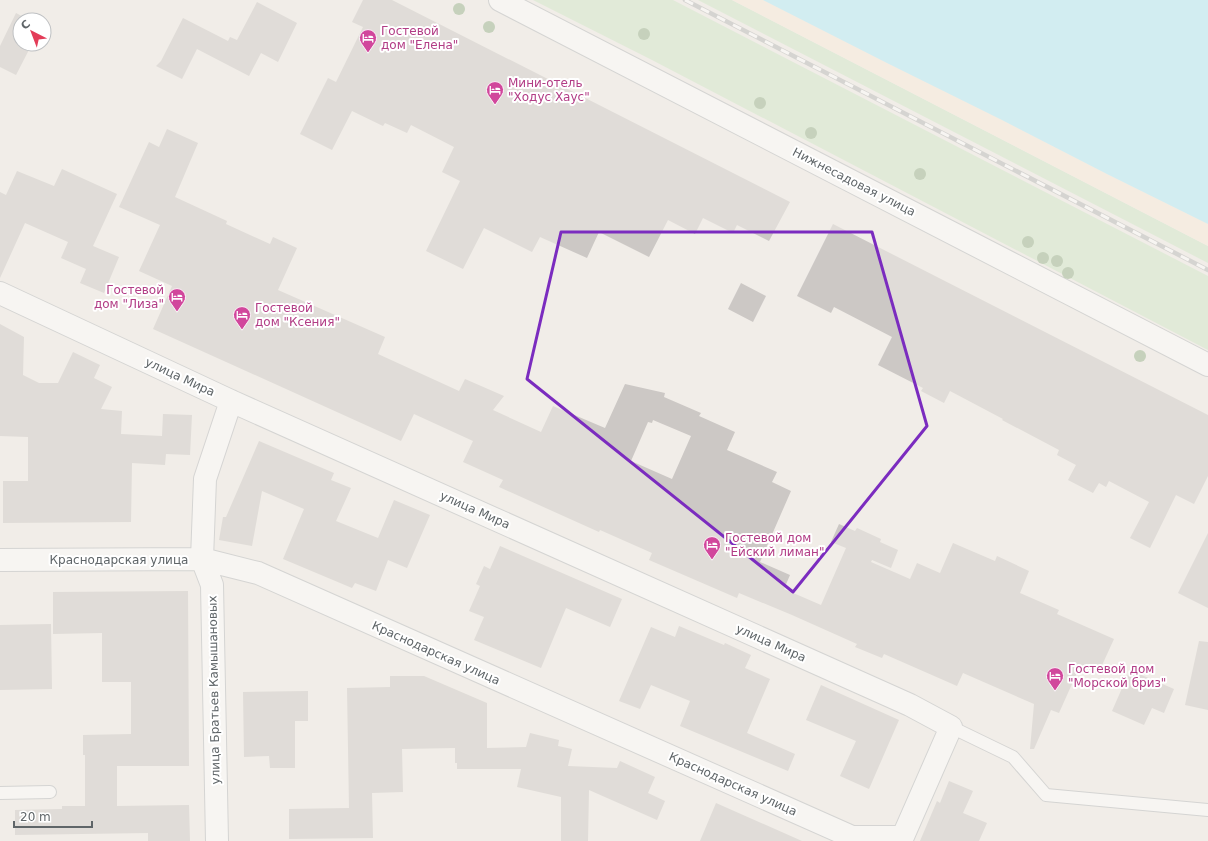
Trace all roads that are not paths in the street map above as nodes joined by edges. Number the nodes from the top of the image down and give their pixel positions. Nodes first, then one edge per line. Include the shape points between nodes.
1 (500, 0) edge
2 (0, 293) edge
3 (1208, 365) edge
4 (231, 401) junction
5 (202, 559) junction
6 (0, 560) edge
7 (951, 727) junction
8 (50, 792) dead end
9 (0, 793) edge
10 (1208, 810) edge
11 (853, 839) edge
12 (902, 839) edge
13 (217, 841) edge

1 - 3 street, Нижнесадовая улица
2 - 4 street, улица Мира
4 - 5 street, улица Братьев Камышановых via 205,479
4 - 7 street, улица Мира via 910,705
5 - 6 street, Краснодарская улица
5 - 11 street, Краснодарская улица via 258,573
5 - 13 street, улица Братьев Камышановых via 212,585
7 - 10 lane via 1013,758 1046,795
7 - 12 street
8 - 9 lane
11 - 12 street, Краснодарская улица

